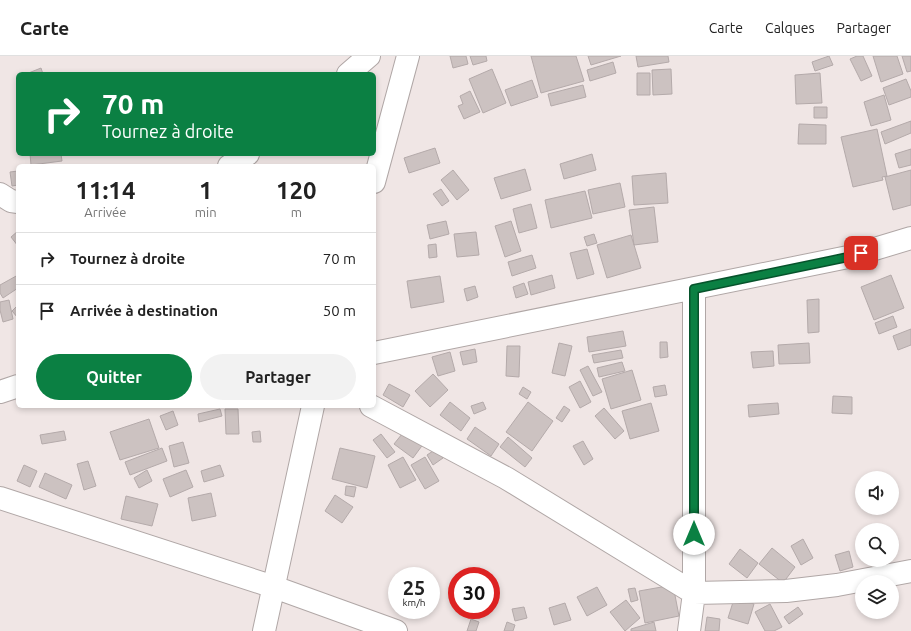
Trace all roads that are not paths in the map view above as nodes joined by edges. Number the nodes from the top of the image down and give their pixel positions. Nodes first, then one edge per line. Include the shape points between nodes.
1 (369, 56) edge
2 (408, 56) edge
3 (350, 72) edge
4 (245, 156) edge
5 (233, 164) edge
6 (376, 175) edge
7 (0, 194) edge
8 (16, 202) edge
9 (911, 238) edge
10 (694, 289) junction
11 (376, 353) edge
12 (16, 387) edge
13 (0, 392) edge
14 (313, 408) edge
15 (375, 408) edge
16 (0, 498) edge
17 (911, 572) edge
18 (274, 587) junction
19 (694, 593) junction
20 (264, 631) edge
21 (396, 631) edge
22 (688, 631) edge

1 - 3 street
2 - 6 street
4 - 5 street
7 - 8 street
9 - 10 street via 848,257
10 - 11 street
10 - 19 street
12 - 13 street
14 - 18 street
15 - 19 street via 506,478
16 - 18 street
17 - 19 street via 786,592
18 - 20 street
18 - 21 street
19 - 22 street

